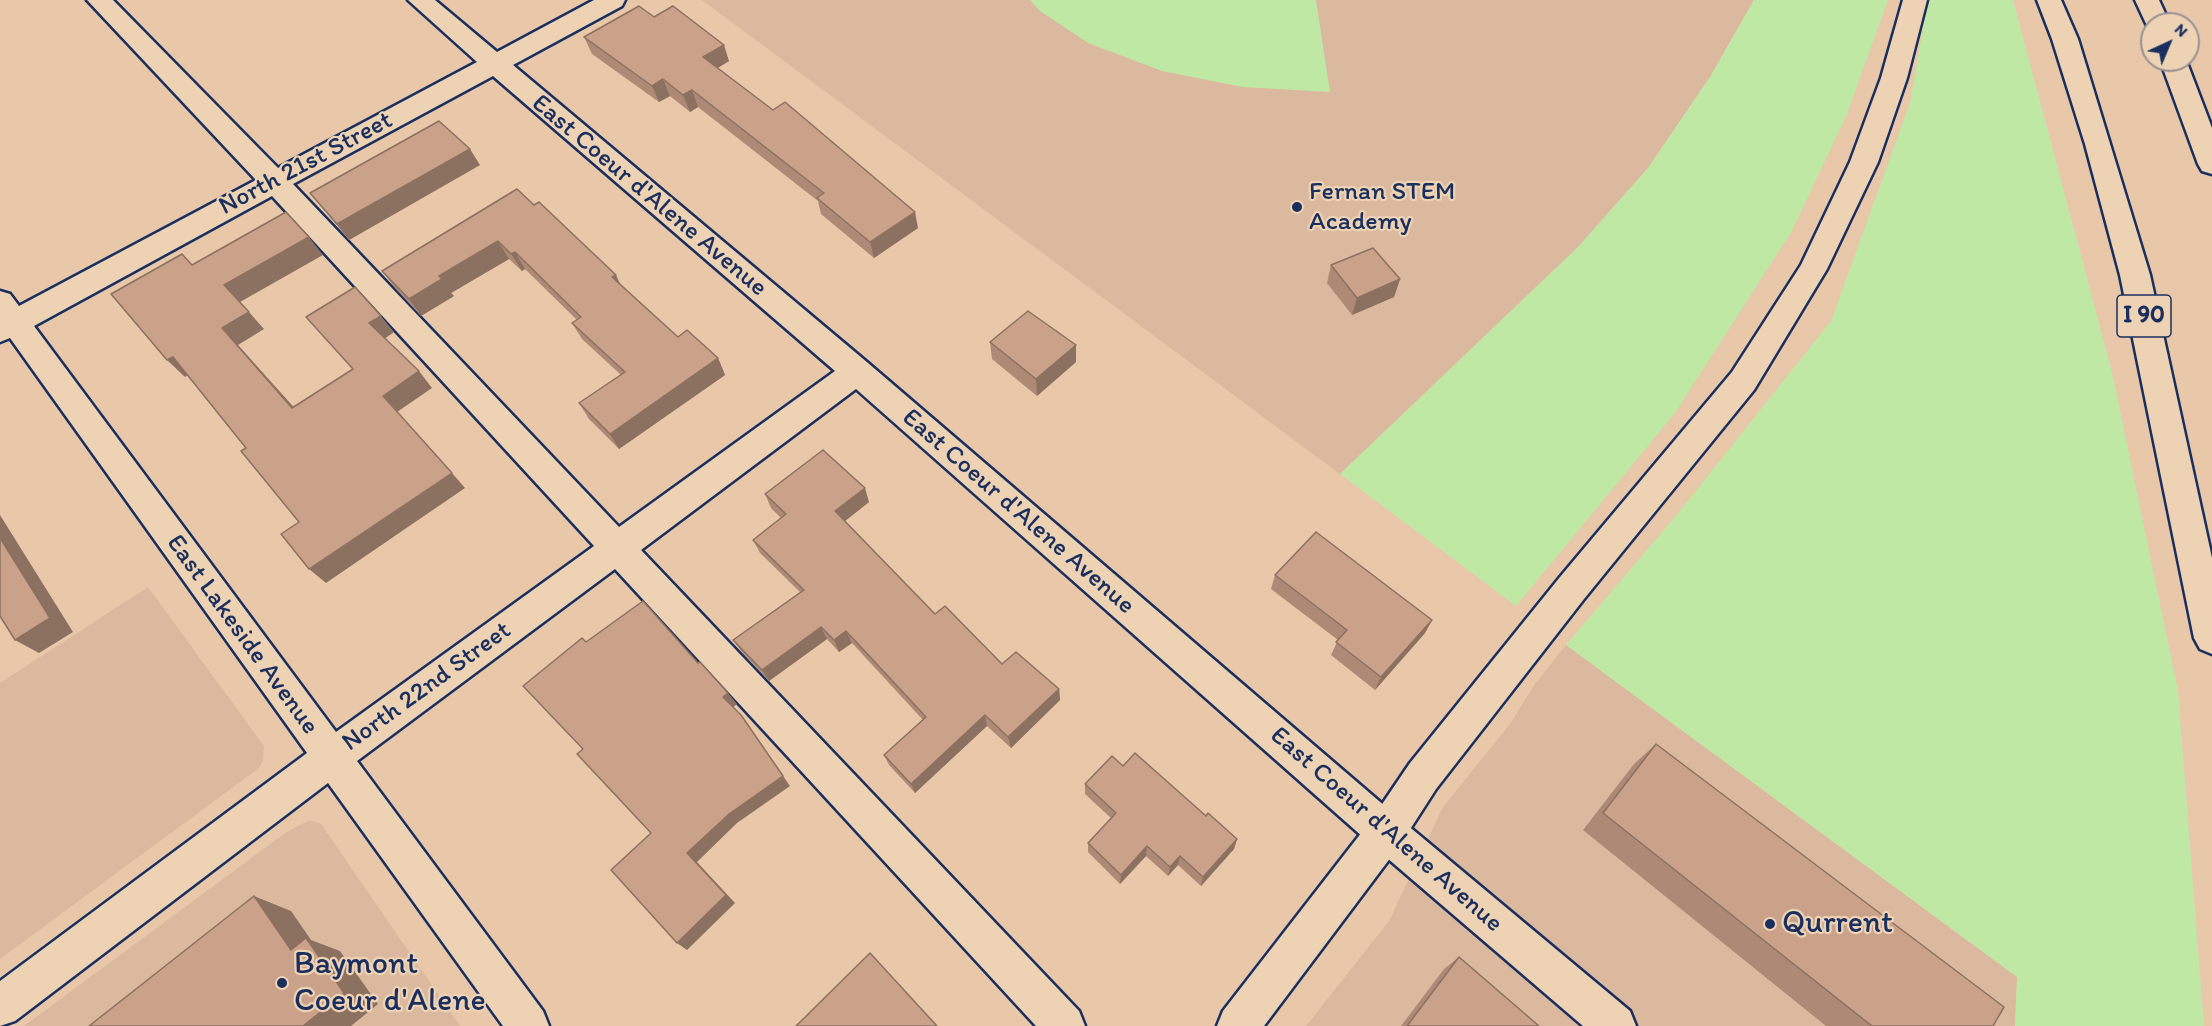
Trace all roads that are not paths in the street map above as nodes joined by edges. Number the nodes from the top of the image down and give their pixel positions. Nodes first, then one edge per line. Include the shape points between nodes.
1 (99, 0) edge
2 (420, 0) edge
3 (613, 0) edge
4 (1915, 0) edge
5 (2049, 0) edge
6 (493, 64) junction
7 (2178, 72) edge
8 (2212, 164) edge
9 (274, 181) junction
10 (5, 318) edge
11 (857, 372) junction
12 (618, 548) junction
13 (2212, 638) edge
14 (331, 758) junction
15 (1386, 832) junction
16 (0, 1006) edge
17 (528, 1026) edge
18 (1064, 1026) edge
19 (1238, 1026) edge
20 (1615, 1026) edge

1 - 9 main road
2 - 6 main road, East Coeur d'Alene Avenue
3 - 6 main road, North 21st Street
4 - 15 main road via 1894,78 1864,162 1813,268 1743,381 1423,776
5 - 13 main road, I 90 via 2098,144 2134,275
6 - 9 main road, North 21st Street
6 - 11 main road, East Coeur d'Alene Avenue
7 - 8 main road
9 - 10 main road, North 21st Street
9 - 12 main road
10 - 14 main road, East Lakeside Avenue
11 - 12 main road, North 22nd Street
11 - 15 main road, East Coeur d'Alene Avenue
12 - 14 main road, North 22nd Street
12 - 18 main road
14 - 16 main road, North 22nd Street
14 - 17 main road, East Lakeside Avenue
15 - 19 main road
15 - 20 main road, East Coeur d'Alene Avenue

